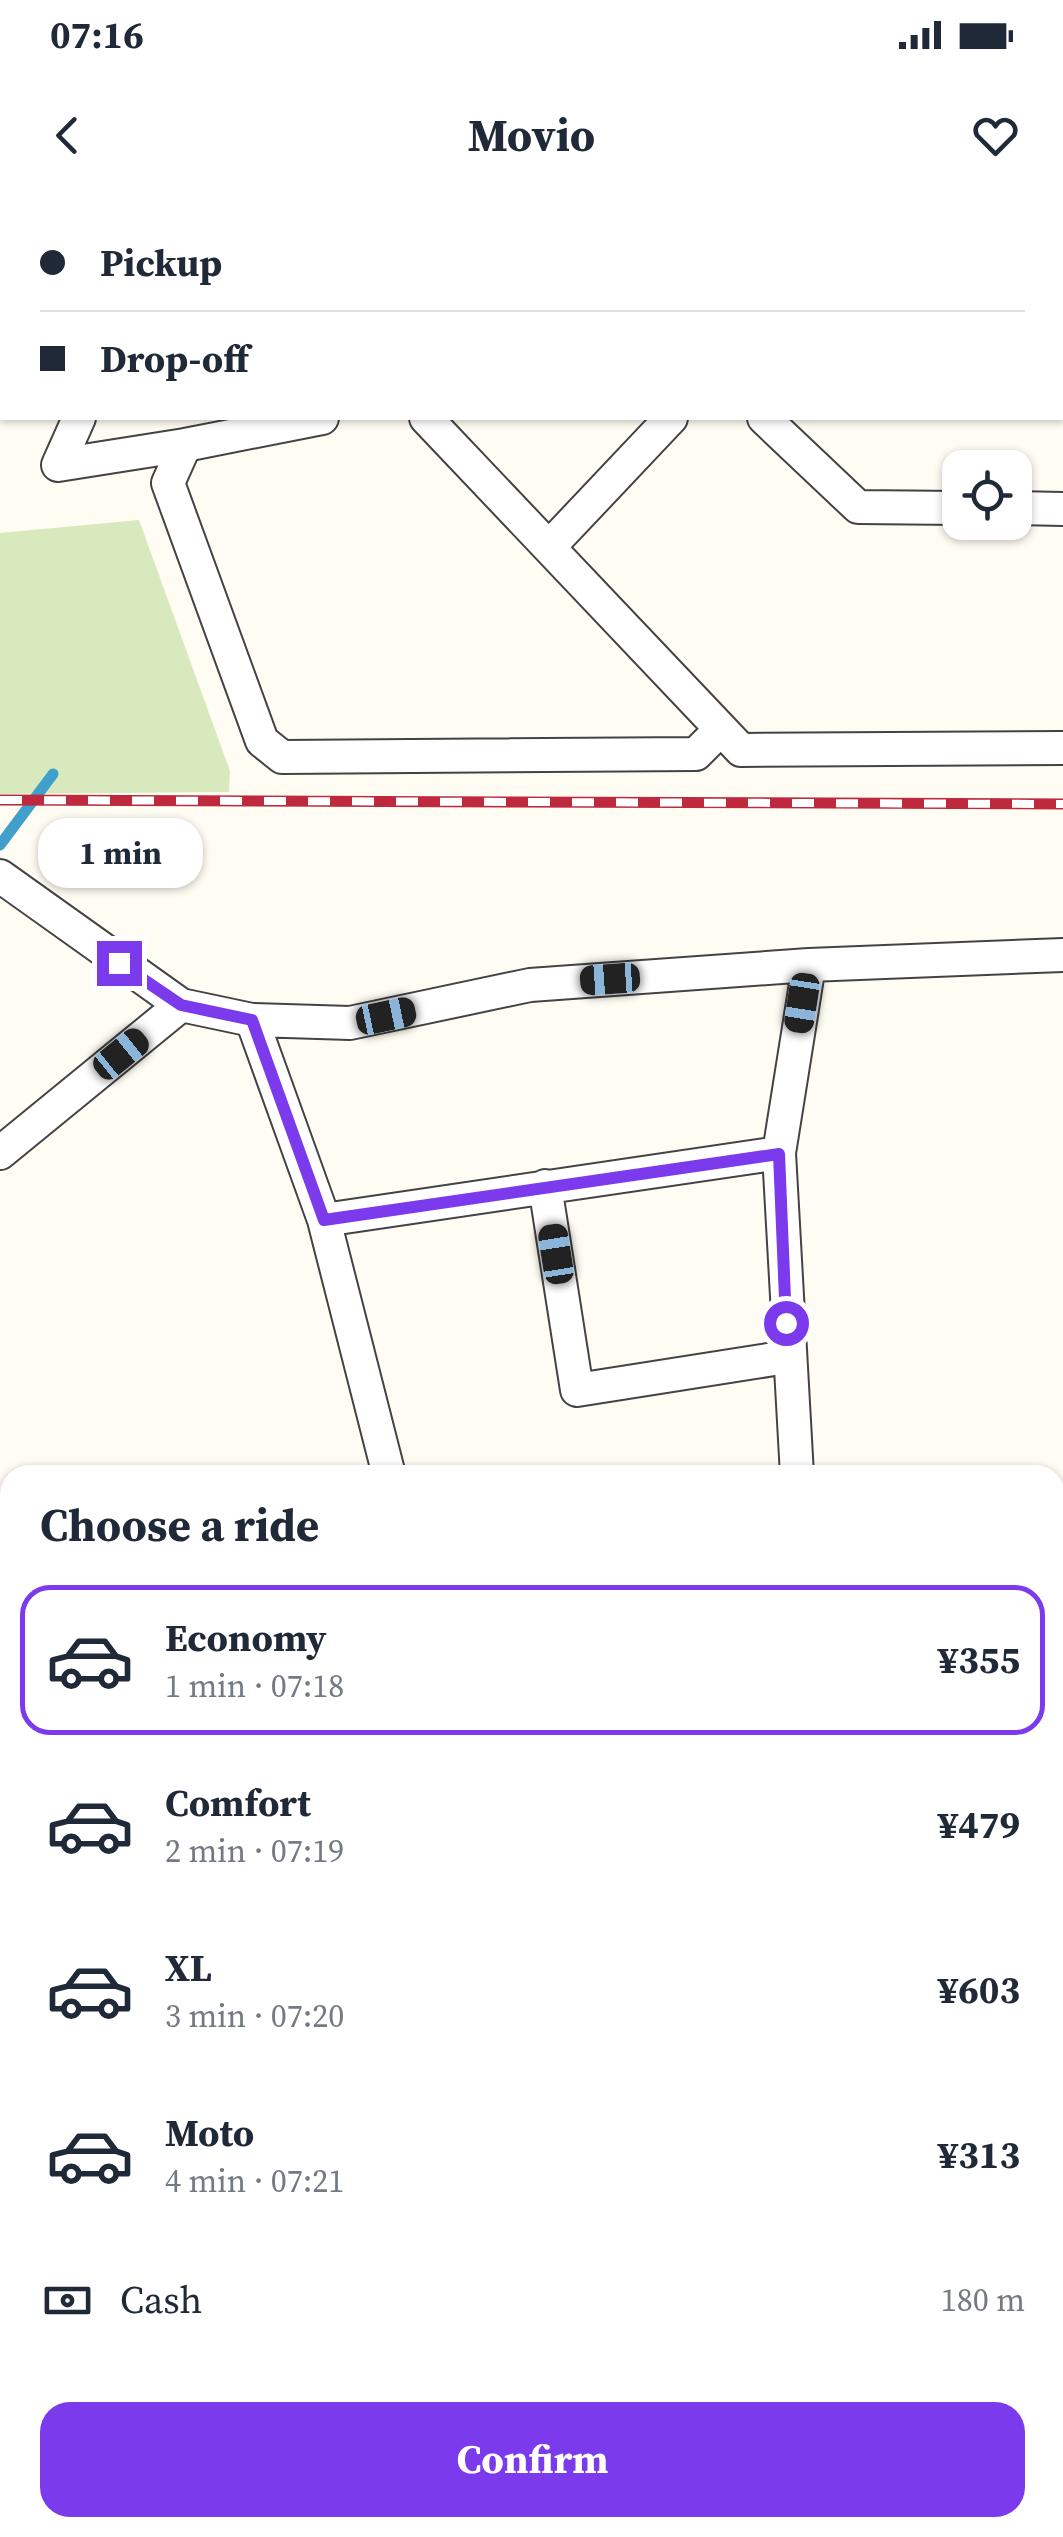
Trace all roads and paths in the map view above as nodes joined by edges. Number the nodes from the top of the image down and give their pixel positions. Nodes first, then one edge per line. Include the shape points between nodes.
1 (78, 420) edge
2 (312, 420) edge
3 (428, 420) edge
4 (668, 420) edge
5 (766, 420) edge
6 (186, 445) junction
7 (942, 508) edge
8 (1032, 508) edge
9 (1063, 509) edge
10 (550, 546) junction
11 (722, 729) junction
12 (1063, 748) edge
13 (11, 885) edge
14 (1063, 955) edge
15 (808, 965) junction
16 (181, 1005) junction
17 (252, 1020) junction
18 (0, 1153) edge
19 (779, 1154) junction
20 (545, 1186) junction
21 (324, 1220) junction
22 (787, 1357) junction
23 (386, 1465) edge
24 (795, 1465) edge

1 - 6 street via 58,466
2 - 6 street
3 - 10 street
4 - 10 street
5 - 7 street via 858,508
6 - 11 street via 168,484 262,741 282,757 696,754
8 - 9 street
10 - 11 street
11 - 12 street via 742,750
13 - 16 street
14 - 15 street
15 - 17 street via 530,985 350,1024
15 - 19 street
16 - 17 street
16 - 18 street
17 - 21 street
19 - 20 street
19 - 22 street
20 - 21 street
20 - 22 street via 576,1390
21 - 23 street
22 - 24 street

